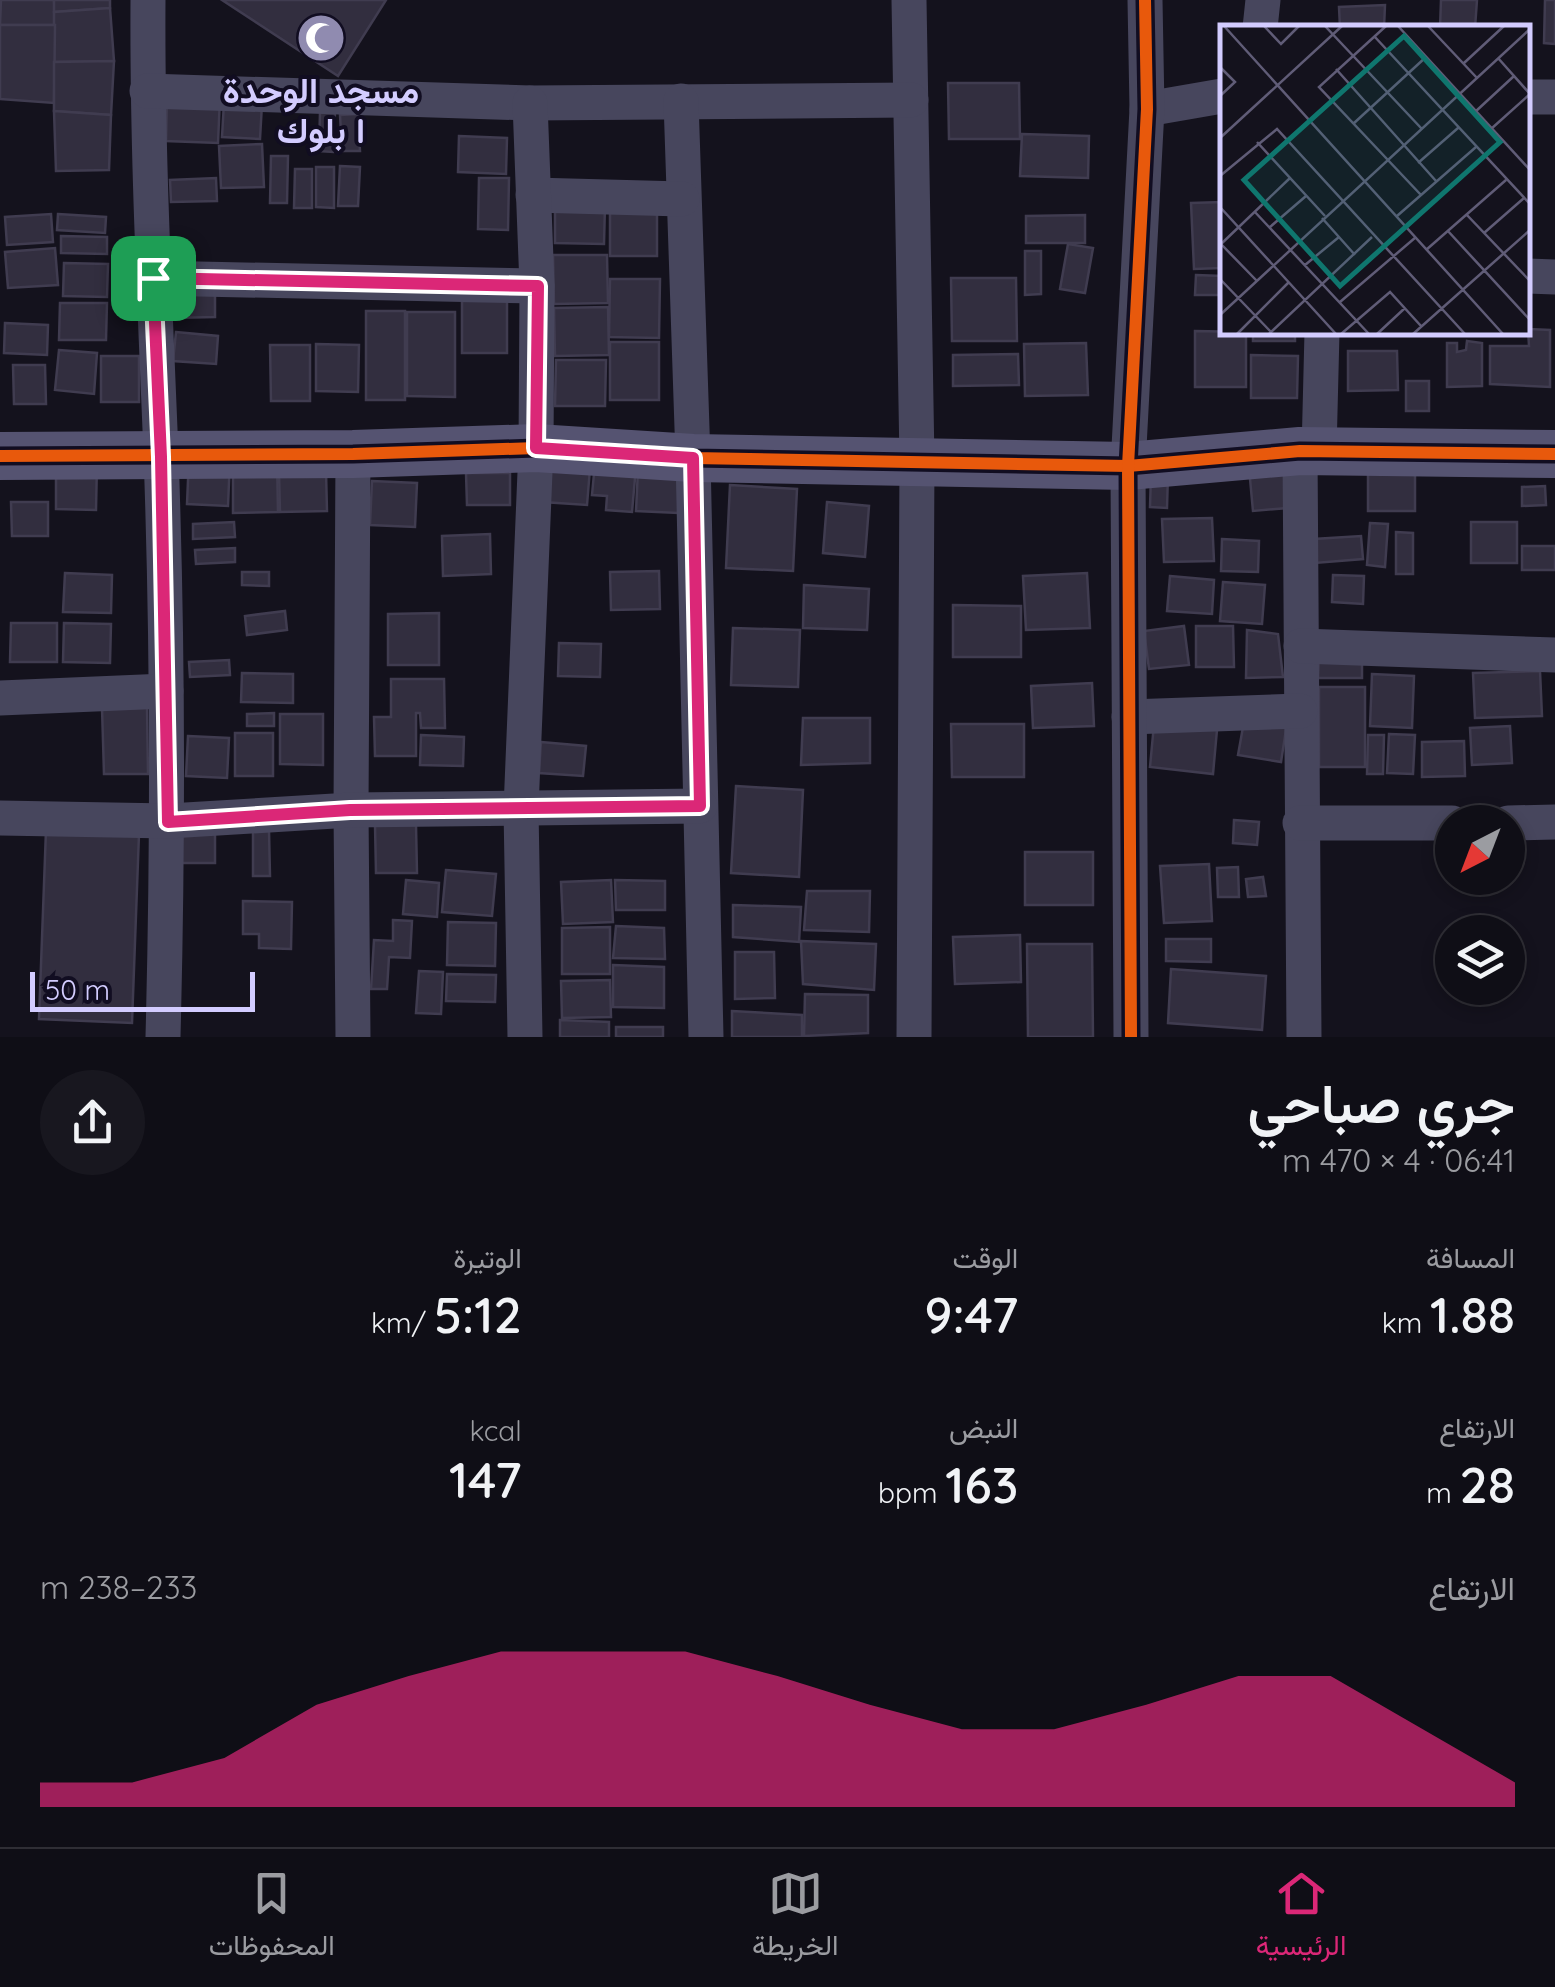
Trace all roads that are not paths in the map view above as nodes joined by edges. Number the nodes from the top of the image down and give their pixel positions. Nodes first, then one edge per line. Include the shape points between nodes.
1 (148, 0) edge
2 (909, 0) edge
3 (1145, 0) edge
4 (1262, 0) edge
5 (1260, 25) edge
6 (147, 91) junction
7 (1220, 96) edge
8 (1530, 97) edge
9 (1555, 98) edge
10 (680, 100) junction
11 (911, 100) junction
12 (530, 103) junction
13 (1147, 109) junction
14 (533, 195) junction
15 (682, 199) junction
16 (1530, 276) edge
17 (1555, 277) edge
18 (153, 278) junction
19 (538, 286) junction
20 (1322, 335) edge
21 (536, 448) junction
22 (1310, 451) junction
23 (353, 454) junction
24 (1555, 454) edge
25 (0, 456) edge
26 (161, 457) junction
27 (693, 458) junction
28 (917, 461) junction
29 (1128, 466) junction
30 (1300, 646) junction
31 (1555, 655) edge
32 (166, 691) junction
33 (0, 698) edge
34 (1300, 711) junction
35 (1129, 717) junction
36 (700, 806) junction
37 (521, 809) junction
38 (350, 810) junction
39 (0, 818) edge
40 (168, 822) junction
41 (1525, 822) edge
42 (1555, 822) edge
43 (1300, 823) junction
44 (1435, 823) edge
45 (163, 1037) edge
46 (353, 1037) edge
47 (525, 1037) edge
48 (706, 1037) edge
49 (914, 1037) edge
50 (1131, 1037) edge
51 (1304, 1037) edge

1 - 6 street
2 - 11 street
3 - 13 street
4 - 5 street
6 - 12 street
6 - 18 street
7 - 13 street
8 - 9 street
10 - 11 street
10 - 12 street
10 - 15 street
11 - 28 street
12 - 14 street
13 - 29 street
14 - 15 street
14 - 19 street
15 - 27 street
16 - 17 street
18 - 19 street
18 - 26 street
19 - 21 street
20 - 22 street
21 - 23 street
21 - 27 street
21 - 37 street
22 - 24 street
22 - 29 street
22 - 30 street
23 - 26 street
23 - 38 street
25 - 26 street
26 - 32 street
27 - 28 street
27 - 36 street
28 - 29 street
28 - 49 street
29 - 35 street
30 - 31 street
30 - 34 street
32 - 33 street
32 - 40 street
34 - 35 street
34 - 43 street
35 - 50 street
36 - 37 street
36 - 48 street
37 - 38 street
37 - 47 street
38 - 40 street
38 - 46 street
39 - 40 street
40 - 45 street
41 - 42 street
43 - 44 street
43 - 51 street

